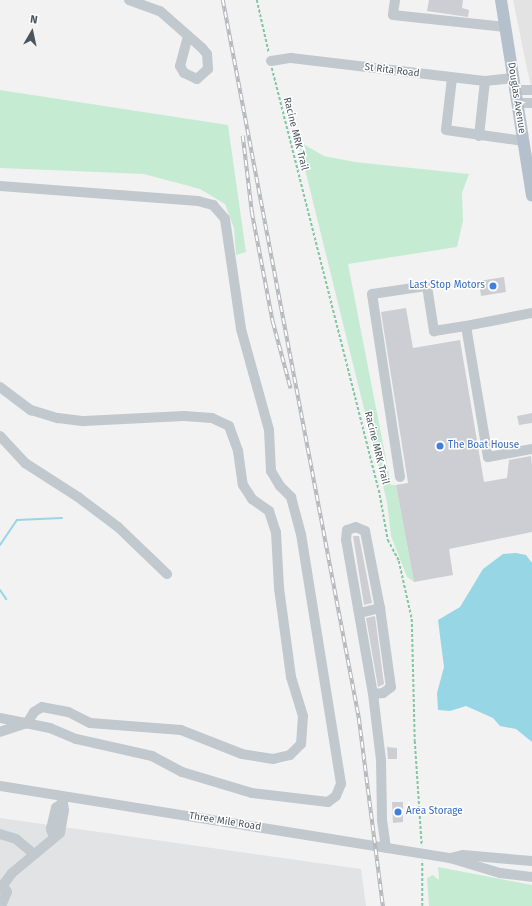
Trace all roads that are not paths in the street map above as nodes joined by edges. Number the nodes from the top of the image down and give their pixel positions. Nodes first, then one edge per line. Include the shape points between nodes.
1 (129, 0) edge
2 (396, 0) edge
3 (501, 0) edge
4 (505, 27) junction
5 (188, 37) dead end
6 (271, 61) road end
7 (452, 78) junction
8 (485, 81) junction
9 (514, 84) junction
10 (532, 90) edge
11 (517, 103) junction
12 (532, 103) edge
13 (479, 136) junction
14 (523, 141) junction
15 (0, 186) edge
16 (532, 196) edge
17 (532, 313) edge
18 (466, 326) junction
19 (0, 387) edge
20 (0, 436) edge
21 (532, 449) edge
22 (400, 477) dead end
23 (167, 574) dead end
24 (380, 608) junction
25 (360, 613) junction
26 (373, 694) junction
27 (0, 718) edge
28 (28, 723) junction
29 (0, 732) edge
30 (0, 786) edge
31 (62, 800) junction
32 (0, 834) edge
33 (386, 848) junction
34 (34, 854) junction
35 (450, 858) junction
36 (532, 861) edge
37 (532, 877) edge
38 (2, 888) edge
39 (1, 906) edge

1 - 5 street via 160,10 181,26
2 - 4 street via 393,16
3 - 4 main road, Douglas Avenue
4 - 9 main road, Douglas Avenue
6 - 7 street, St Rita Road via 291,58
7 - 8 street, St Rita Road
7 - 13 street via 446,130
8 - 9 street, St Rita Road
8 - 13 street
9 - 10 street, St Rita Road
9 - 11 main road, Douglas Avenue
11 - 12 street
11 - 14 main road, Douglas Avenue
13 - 14 street
14 - 16 main road, Douglas Avenue
15 - 28 street via 198,201 213,205 224,219 242,329 269,430 271,471 280,486 291,497 301,534 341,784 336,796 328,802 252,793 182,772 152,756 76,739
17 - 18 street
18 - 21 street via 488,457
18 - 22 street via 434,331 427,286 372,294
19 - 28 street via 31,410 58,418 84,421 184,416 212,418 229,426 238,451 243,485 252,499 269,511 276,532 279,588 291,677 303,716 301,744 290,755 273,759 242,754 181,730 90,723 68,712 42,707 34,712
20 - 23 street via 25,463 78,497 112,523
24 - 25 street
24 - 25 street via 365,531 356,527 347,530 346,540
24 - 26 street via 391,687 383,693
25 - 26 street
26 - 33 street
27 - 28 street
28 - 29 street
30 - 31 street, Three Mile Road
31 - 33 street, Three Mile Road
31 - 34 street via 64,810 60,833
32 - 34 street via 16,839
33 - 35 street, Three Mile Road
34 - 38 street via 12,872
35 - 36 street, Three Mile Road via 463,855
35 - 37 street, Three Mile Road via 500,873
38 - 39 street via 6,892

